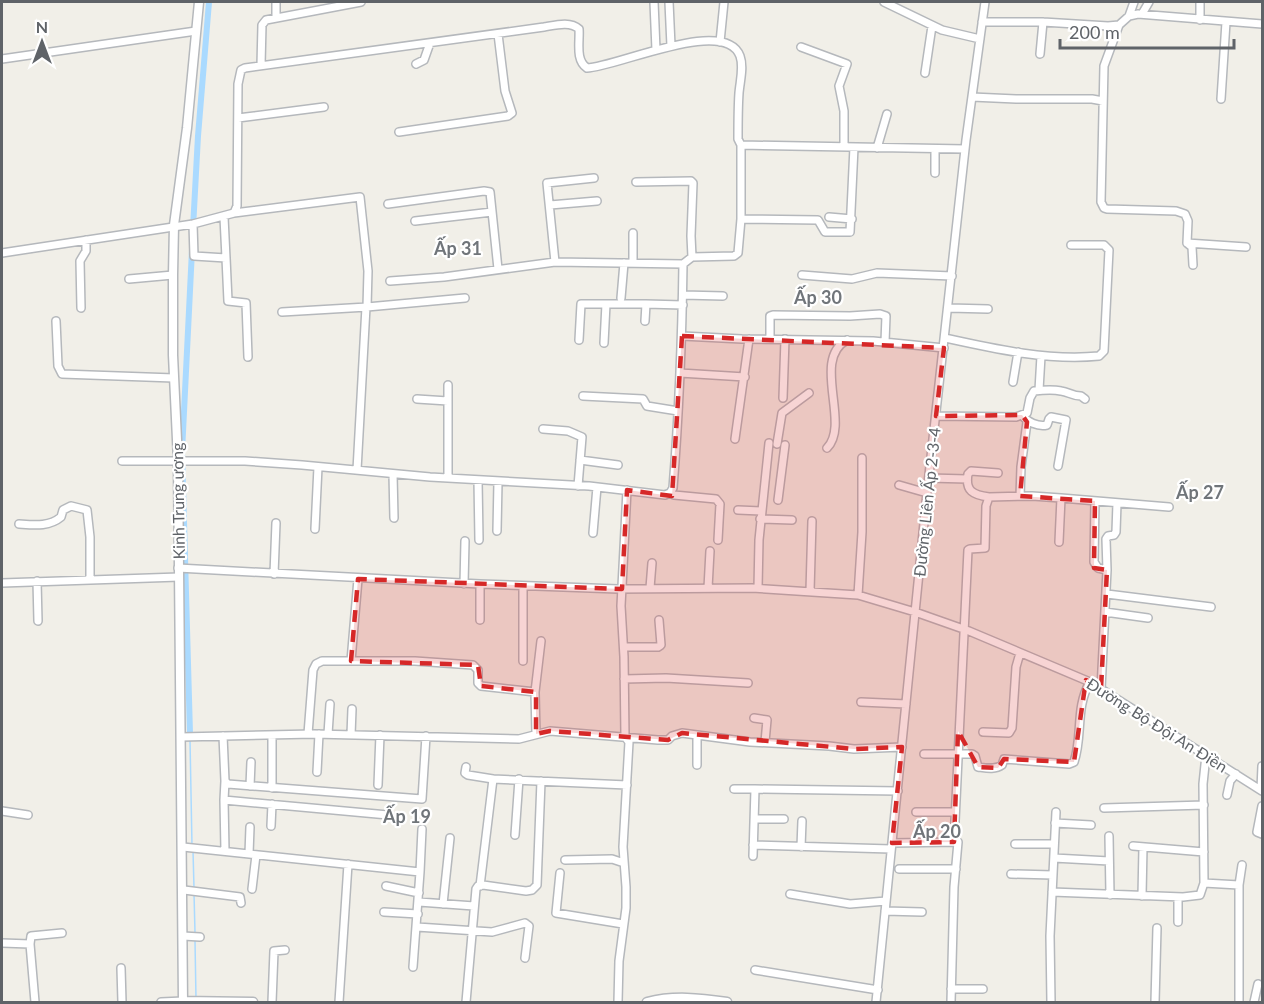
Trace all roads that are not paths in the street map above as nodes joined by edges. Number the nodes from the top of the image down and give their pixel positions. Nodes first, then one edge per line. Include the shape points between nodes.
1 (199, 2) edge
2 (276, 2) edge
3 (361, 2) edge
4 (654, 2) edge
5 (669, 2) edge
6 (724, 2) edge
7 (884, 2) edge
8 (985, 2) edge
9 (1134, 2) edge
10 (1149, 2) edge
11 (1200, 2) edge
12 (1142, 14) junction
13 (1129, 16) junction
14 (276, 17) junction
15 (1200, 20) junction
16 (982, 22) junction
17 (1043, 22) junction
18 (1226, 22) junction
19 (1263, 24) edge
20 (1119, 25) junction
21 (932, 26) junction
22 (196, 31) junction
23 (498, 34) junction
24 (980, 39) junction
25 (720, 42) junction
26 (430, 43) junction
27 (671, 46) junction
28 (801, 47) dead end
29 (656, 50) junction
30 (1040, 54) dead end
31 (2, 59) edge
32 (416, 64) dead end
33 (261, 65) junction
34 (925, 73) dead end
35 (972, 97) junction
36 (1221, 99) dead end
37 (1102, 101) junction
38 (324, 107) dead end
39 (887, 114) dead end
40 (238, 118) junction
41 (399, 132) dead end
42 (741, 145) junction
43 (844, 147) junction
44 (854, 147) junction
45 (877, 148) junction
46 (935, 148) junction
47 (965, 149) junction
48 (935, 173) dead end
49 (594, 178) dead end
50 (636, 182) dead end
51 (597, 201) dead end
52 (388, 204) dead end
53 (550, 205) junction
54 (492, 212) junction
55 (234, 213) junction
56 (224, 217) junction
57 (828, 218) dead end
58 (741, 219) junction
59 (852, 219) junction
60 (415, 222) dead end
61 (193, 224) junction
62 (177, 225) junction
63 (633, 233) dead end
64 (86, 240) junction
65 (1187, 243) junction
66 (1071, 245) dead end
67 (1246, 247) dead end
68 (2, 253) edge
69 (692, 257) junction
70 (226, 258) junction
71 (555, 262) junction
72 (624, 263) junction
73 (633, 263) junction
74 (683, 264) junction
75 (1193, 265) dead end
76 (498, 269) junction
77 (173, 275) junction
78 (802, 275) dead end
79 (952, 276) junction
80 (129, 279) dead end
81 (390, 281) dead end
82 (683, 295) junction
83 (723, 296) dead end
84 (465, 298) dead end
85 (621, 298) dead end
86 (606, 304) junction
87 (646, 304) junction
88 (682, 305) junction
89 (366, 307) junction
90 (81, 308) dead end
91 (949, 308) junction
92 (988, 309) dead end
93 (282, 312) dead end
94 (56, 321) dead end
95 (645, 321) dead end
96 (682, 336) junction
97 (945, 338) junction
98 (749, 339) junction
99 (770, 339) junction
100 (785, 339) junction
101 (579, 340) dead end
102 (847, 340) junction
103 (885, 342) junction
104 (604, 343) dead end
105 (944, 348) junction
106 (1018, 352) junction
107 (1041, 356) junction
108 (248, 357) dead end
109 (680, 373) junction
110 (745, 377) junction
111 (174, 378) junction
112 (1013, 382) dead end
113 (448, 385) dead end
114 (1039, 390) junction
115 (809, 393) dead end
116 (583, 396) dead end
117 (783, 398) dead end
118 (417, 399) dead end
119 (1085, 399) dead end
120 (448, 401) junction
121 (678, 411) junction
122 (1022, 415) junction
123 (936, 416) junction
124 (1027, 422) junction
125 (543, 429) dead end
126 (735, 439) dead end
127 (777, 444) junction
128 (827, 448) dead end
129 (862, 458) dead end
130 (580, 460) junction
131 (122, 461) dead end
132 (183, 461) junction
133 (618, 465) dead end
134 (318, 466) junction
135 (1058, 466) dead end
136 (357, 470) junction
137 (998, 473) dead end
138 (393, 474) junction
139 (448, 478) junction
140 (929, 478) junction
141 (967, 478) junction
142 (478, 480) junction
143 (498, 482) junction
144 (899, 485) dead end
145 (578, 486) junction
146 (597, 487) junction
147 (627, 490) junction
148 (670, 493) junction
149 (927, 493) junction
150 (1020, 496) junction
151 (989, 497) junction
152 (1061, 498) junction
153 (778, 500) dead end
154 (1095, 501) junction
155 (1117, 503) junction
156 (1169, 507) dead end
157 (738, 510) dead end
158 (761, 515) junction
159 (394, 518) dead end
160 (792, 520) dead end
161 (813, 521) dead end
162 (276, 523) dead end
163 (19, 524) dead end
164 (315, 530) dead end
165 (497, 531) dead end
166 (594, 533) dead end
167 (479, 540) dead end
168 (718, 540) dead end
169 (465, 541) dead end
170 (1059, 542) dead end
171 (710, 551) dead end
172 (652, 564) dead end
173 (1107, 570) junction
174 (182, 571) junction
175 (273, 574) junction
176 (90, 579) junction
177 (358, 579) junction
178 (37, 581) junction
179 (2, 583) edge
180 (464, 584) junction
181 (480, 584) junction
182 (523, 586) junction
183 (650, 588) junction
184 (708, 588) junction
185 (758, 588) junction
186 (622, 589) junction
187 (810, 591) junction
188 (1107, 594) junction
189 (858, 595) junction
190 (1211, 607) dead end
191 (915, 612) junction
192 (1105, 612) junction
193 (1148, 618) dead end
194 (480, 620) dead end
195 (659, 620) dead end
196 (38, 621) dead end
197 (964, 629) junction
198 (541, 641) dead end
199 (624, 647) junction
200 (1020, 653) junction
201 (524, 660) dead end
202 (351, 662) junction
203 (624, 679) junction
204 (1090, 682) junction
205 (748, 683) dead end
206 (1101, 689) junction
207 (535, 692) junction
208 (861, 702) dead end
209 (330, 704) dead end
210 (906, 704) junction
211 (352, 709) dead end
212 (754, 718) dead end
213 (983, 732) dead end
214 (308, 734) junction
215 (319, 734) junction
216 (328, 734) junction
217 (536, 734) junction
218 (272, 735) junction
219 (351, 735) junction
220 (380, 735) junction
221 (697, 735) junction
222 (223, 736) junction
223 (426, 736) junction
224 (625, 737) junction
225 (187, 738) junction
226 (765, 742) junction
227 (902, 747) junction
228 (924, 754) dead end
229 (958, 754) junction
230 (1206, 755) junction
231 (251, 762) dead end
232 (697, 765) dead end
233 (1263, 766) edge
234 (466, 767) dead end
235 (317, 772) dead end
236 (1236, 774) junction
237 (493, 779) junction
238 (519, 779) junction
239 (225, 781) junction
240 (541, 781) junction
241 (378, 785) dead end
242 (627, 785) junction
243 (250, 786) junction
244 (272, 788) junction
245 (734, 789) dead end
246 (755, 789) junction
247 (898, 790) junction
248 (1262, 790) edge
249 (1227, 795) dead end
250 (224, 800) junction
251 (272, 804) junction
252 (1203, 805) junction
253 (1263, 806) edge
254 (1104, 808) dead end
255 (2, 811) edge
256 (916, 812) dead end
257 (955, 812) junction
258 (1056, 812) dead end
259 (28, 814) dead end
260 (388, 815) dead end
261 (754, 819) junction
262 (784, 819) dead end
263 (802, 821) dead end
264 (1055, 823) junction
265 (1091, 825) dead end
266 (271, 826) dead end
267 (250, 827) dead end
268 (422, 829) dead end
269 (1263, 834) edge
270 (514, 835) dead end
271 (1109, 836) dead end
272 (450, 838) dead end
273 (954, 842) junction
274 (1015, 844) dead end
275 (1054, 844) junction
276 (753, 845) junction
277 (892, 846) junction
278 (1133, 846) dead end
279 (801, 847) junction
280 (1143, 847) junction
281 (185, 848) junction
282 (225, 851) junction
283 (1204, 852) junction
284 (253, 855) junction
285 (753, 855) dead end
286 (1054, 858) junction
287 (565, 860) dead end
288 (1110, 861) junction
289 (624, 863) junction
290 (348, 864) junction
291 (1242, 866) dead end
292 (899, 868) dead end
293 (956, 869) junction
294 (420, 872) junction
295 (560, 873) dead end
296 (1011, 874) dead end
297 (1053, 875) junction
298 (1204, 883) junction
299 (480, 885) junction
300 (1239, 885) junction
301 (386, 886) dead end
302 (252, 889) dead end
303 (187, 890) junction
304 (1052, 892) junction
305 (419, 893) junction
306 (790, 894) dead end
307 (1110, 895) junction
308 (1142, 896) junction
309 (1178, 897) junction
310 (419, 902) junction
311 (886, 902) junction
312 (241, 903) dead end
313 (443, 904) junction
314 (474, 906) junction
315 (885, 911) junction
316 (384, 912) dead end
317 (922, 912) dead end
318 (418, 914) junction
319 (1178, 922) dead end
320 (623, 924) junction
321 (417, 927) junction
322 (1157, 928) dead end
323 (472, 930) junction
324 (62, 933) dead end
325 (183, 936) junction
326 (200, 937) dead end
327 (2, 943) edge
328 (30, 944) junction
329 (285, 950) dead end
330 (525, 958) dead end
331 (413, 967) dead end
332 (122, 968) dead end
333 (755, 970) dead end
334 (1258, 984) dead end
335 (951, 989) junction
336 (983, 989) dead end
337 (878, 990) junction
338 (693, 1000) edge
339 (35, 1002) edge
340 (122, 1002) edge
341 (161, 1002) edge
342 (185, 1002) edge
343 (202, 1002) edge
344 (238, 1002) edge
345 (253, 1002) edge
346 (272, 1002) edge
347 (339, 1002) edge
348 (466, 1002) edge
349 (618, 1002) edge
350 (647, 1002) edge
351 (727, 1002) edge
352 (876, 1002) edge
353 (951, 1002) edge
354 (1051, 1002) edge
355 (1155, 1002) edge
356 (1239, 1002) edge
357 (1254, 1002) edge

1 - 22 street, Kinh Trung ương
2 - 14 street
3 - 14 street
4 - 29 street
5 - 27 street
6 - 25 street
7 - 21 street
8 - 16 street, Đường Liên Ấp 2-3-4
9 - 13 street
10 - 12 street
11 - 15 street
12 - 13 street
12 - 15 street
13 - 20 street
14 - 33 street via 262,25
15 - 18 street
16 - 17 street
16 - 24 street, Đường Liên Ấp 2-3-4
17 - 20 street
17 - 30 street
18 - 19 street
18 - 36 street
20 - 37 street via 1104,66
21 - 24 street
21 - 34 street
22 - 31 street
22 - 62 street, Kinh Trung ương
23 - 26 street
23 - 29 street via 575,26 579,29 582,64 588,68
23 - 41 street via 505,91 512,113
24 - 35 street, Đường Liên Ấp 2-3-4
25 - 27 street
25 - 42 street via 735,48 741,63
26 - 32 street via 424,60
26 - 33 street
27 - 29 street
28 - 43 street via 847,64 839,86
33 - 40 street via 241,70
35 - 37 street
35 - 47 street, Đường Liên Ấp 2-3-4
37 - 65 street via 1104,208 1185,214
38 - 40 street
39 - 45 street
40 - 55 street
42 - 43 street
42 - 58 street
43 - 44 street
44 - 45 street
44 - 59 street
45 - 46 street
46 - 47 street
46 - 48 street
47 - 79 street, Đường Liên Ấp 2-3-4
49 - 53 street via 547,183
50 - 69 street via 693,183
51 - 53 street
52 - 54 street via 484,191 490,192
53 - 71 street
54 - 60 street
54 - 76 street
55 - 56 street
55 - 89 street via 360,197 368,271
56 - 61 street
56 - 70 street
57 - 59 street
58 - 59 street via 818,220 825,232 845,233 850,232
58 - 69 street via 738,253
61 - 62 street
61 - 70 street via 194,256
62 - 64 street
62 - 77 street, Kinh Trung ương
63 - 73 street
64 - 68 street
64 - 90 street via 86,251 80,261
65 - 67 street
65 - 75 street via 1192,248
66 - 107 street via 1109,248 1104,351 1100,356 1082,358
69 - 74 street
70 - 108 street via 228,301 246,303
71 - 72 street
71 - 76 street
72 - 73 street
72 - 85 street
73 - 74 street
74 - 82 street
76 - 81 street
77 - 80 street
77 - 111 street, Kinh Trung ương
78 - 79 street via 852,279 877,273
79 - 91 street, Đường Liên Ấp 2-3-4
82 - 83 street
82 - 88 street
84 - 89 street
86 - 87 street
86 - 101 street via 580,304
86 - 104 street
87 - 88 street
87 - 95 street
88 - 96 street
89 - 93 street
89 - 136 street
91 - 92 street
91 - 97 street, Đường Liên Ấp 2-3-4
94 - 111 street via 58,366 62,374
96 - 98 street
96 - 109 street
97 - 105 street, Đường Liên Ấp 2-3-4
97 - 106 street
98 - 99 street
98 - 110 street
99 - 100 street
99 - 103 street via 770,316 880,314 886,316
100 - 102 street
100 - 117 street
102 - 103 street
102 - 128 street via 835,349 832,360 833,435
103 - 105 street
105 - 123 street, Đường Liên Ấp 2-3-4
106 - 107 street
106 - 112 street
107 - 114 street
109 - 110 street
109 - 121 street
110 - 126 street
111 - 132 street, Kinh Trung ương
113 - 120 street
114 - 119 street via 1061,391
114 - 122 street via 1034,391 1027,413
115 - 127 street via 782,413
116 - 121 street via 643,399 647,406
118 - 120 street
120 - 139 street
121 - 148 street
122 - 123 street
122 - 124 street
123 - 140 street, Đường Liên Ấp 2-3-4
124 - 135 street via 1044,426 1051,417 1065,420
124 - 150 street
125 - 130 street via 582,436
127 - 153 street
127 - 158 street
129 - 189 street
130 - 133 street
130 - 145 street
131 - 132 street
132 - 134 street
132 - 174 street, Kinh Trung ương
134 - 136 street
134 - 164 street
136 - 138 street
137 - 141 street via 970,471
138 - 139 street
138 - 159 street
139 - 142 street
140 - 141 street
140 - 149 street, Đường Liên Ấp 2-3-4
141 - 151 street via 970,492
142 - 143 street
142 - 167 street
143 - 145 street
143 - 165 street
144 - 149 street
145 - 146 street
146 - 147 street
146 - 166 street
147 - 148 street
147 - 186 street
148 - 168 street via 716,499 720,504
149 - 191 street, Đường Liên Ấp 2-3-4
150 - 151 street
150 - 152 street
151 - 197 street via 985,548 968,550
152 - 154 street
152 - 170 street
154 - 155 street
154 - 173 street via 1094,562 1098,568
155 - 156 street
155 - 173 street via 1115,534 1106,539
157 - 158 street
158 - 160 street
158 - 185 street
161 - 187 street
162 - 175 street
163 - 176 street via 55,522 70,506 87,510
169 - 180 street
171 - 184 street
172 - 183 street
173 - 188 street
174 - 175 street, Đường Bộ Đội An Điền
174 - 176 street, Đường Bộ Đội An Điền
174 - 225 street, Kinh Trung ương
175 - 177 street, Đường Bộ Đội An Điền
176 - 178 street, Đường Bộ Đội An Điền
177 - 180 street, Đường Bộ Đội An Điền
177 - 202 street
178 - 179 street, Đường Bộ Đội An Điền
178 - 196 street
180 - 181 street, Đường Bộ Đội An Điền
181 - 182 street, Đường Bộ Đội An Điền
181 - 194 street
182 - 186 street, Đường Bộ Đội An Điền
182 - 201 street
183 - 184 street, Đường Bộ Đội An Điền
183 - 186 street, Đường Bộ Đội An Điền
184 - 185 street, Đường Bộ Đội An Điền
185 - 187 street, Đường Bộ Đội An Điền
186 - 199 street
187 - 189 street, Đường Bộ Đội An Điền
188 - 190 street
188 - 192 street
189 - 191 street, Đường Bộ Đội An Điền
191 - 197 street, Đường Bộ Đội An Điền
191 - 210 street, Đường Liên Ấp 2-3-4
192 - 193 street
192 - 206 street
195 - 199 street via 661,645
197 - 200 street, Đường Bộ Đội An Điền
197 - 229 street
198 - 207 street
199 - 203 street
200 - 204 street, Đường Bộ Đội An Điền
200 - 213 street via 1012,728 1004,734
202 - 207 street via 473,665 481,686
202 - 214 street via 316,664
203 - 205 street
203 - 224 street
204 - 206 street, Đường Bộ Đội An Điền
204 - 229 street via 1081,705 1074,762 1004,759 998,768 987,768 978,767 972,754
206 - 230 street, Đường Bộ Đội An Điền
207 - 217 street
208 - 210 street
209 - 216 street
210 - 227 street, Đường Liên Ấp 2-3-4
211 - 219 street
212 - 226 street via 767,720
214 - 215 street
214 - 218 street
215 - 216 street
215 - 235 street
216 - 219 street
217 - 223 street via 519,740
217 - 224 street via 550,731
218 - 222 street
218 - 244 street
219 - 220 street
220 - 223 street
220 - 241 street
221 - 224 street via 682,733 668,740
221 - 226 street
221 - 232 street
222 - 225 street
222 - 239 street
223 - 244 street via 422,799
224 - 242 street via 629,742
225 - 281 street, Kinh Trung ương
226 - 227 street via 854,749
227 - 247 street, Đường Liên Ấp 2-3-4
228 - 229 street
229 - 257 street
230 - 236 street, Đường Bộ Đội An Điền
230 - 252 street
231 - 243 street
233 - 248 street
234 - 237 street via 468,775
236 - 248 street, Đường Bộ Đội An Điền
236 - 249 street
237 - 238 street
237 - 299 street
238 - 240 street
238 - 270 street
239 - 243 street
239 - 250 street
240 - 242 street
240 - 299 street via 535,889
242 - 289 street
243 - 244 street
245 - 246 street
246 - 247 street
246 - 261 street
247 - 277 street, Đường Liên Ấp 2-3-4
250 - 251 street
250 - 282 street
251 - 260 street
251 - 266 street
252 - 254 street
252 - 283 street
253 - 269 street via 1257,832
255 - 259 street
256 - 257 street
257 - 273 street
258 - 264 street
261 - 262 street
261 - 276 street
263 - 279 street
264 - 265 street
264 - 275 street
267 - 284 street
268 - 294 street
271 - 288 street
272 - 313 street
273 - 277 street
273 - 293 street via 958,842
274 - 275 street
275 - 286 street
276 - 279 street
276 - 285 street
277 - 279 street
277 - 311 street, Đường Liên Ấp 2-3-4
278 - 280 street
280 - 283 street
280 - 308 street
281 - 282 street
281 - 303 street, Kinh Trung ương
282 - 284 street
283 - 298 street
284 - 290 street
284 - 302 street
286 - 288 street
286 - 297 street
287 - 289 street
288 - 307 street
289 - 320 street
290 - 294 street
290 - 347 street
291 - 300 street
292 - 293 street
293 - 335 street
294 - 305 street
295 - 320 street via 556,913
296 - 297 street
297 - 304 street
298 - 300 street
298 - 309 street via 1200,895
299 - 314 street
300 - 356 street
301 - 305 street
303 - 312 street via 240,897
303 - 325 street, Kinh Trung ương
304 - 307 street
304 - 354 street
305 - 310 street
306 - 311 street via 850,904
307 - 308 street
308 - 309 street
309 - 319 street
310 - 313 street
310 - 318 street
311 - 315 street, Đường Liên Ấp 2-3-4
313 - 314 street
314 - 323 street
315 - 317 street
315 - 337 street, Đường Liên Ấp 2-3-4
316 - 318 street
318 - 321 street
320 - 349 street
321 - 323 street
321 - 331 street
322 - 355 street
323 - 330 street via 492,932 527,924
323 - 348 street
324 - 328 street via 31,936
325 - 326 street
325 - 342 street, Kinh Trung ương
327 - 328 street
328 - 339 street
329 - 346 street via 274,951
332 - 340 street
333 - 337 street
334 - 357 street
335 - 336 street
335 - 353 street
337 - 352 street, Đường Liên Ấp 2-3-4
338 - 350 street
338 - 351 street
341 - 342 street
342 - 343 street
343 - 344 street
344 - 345 street

